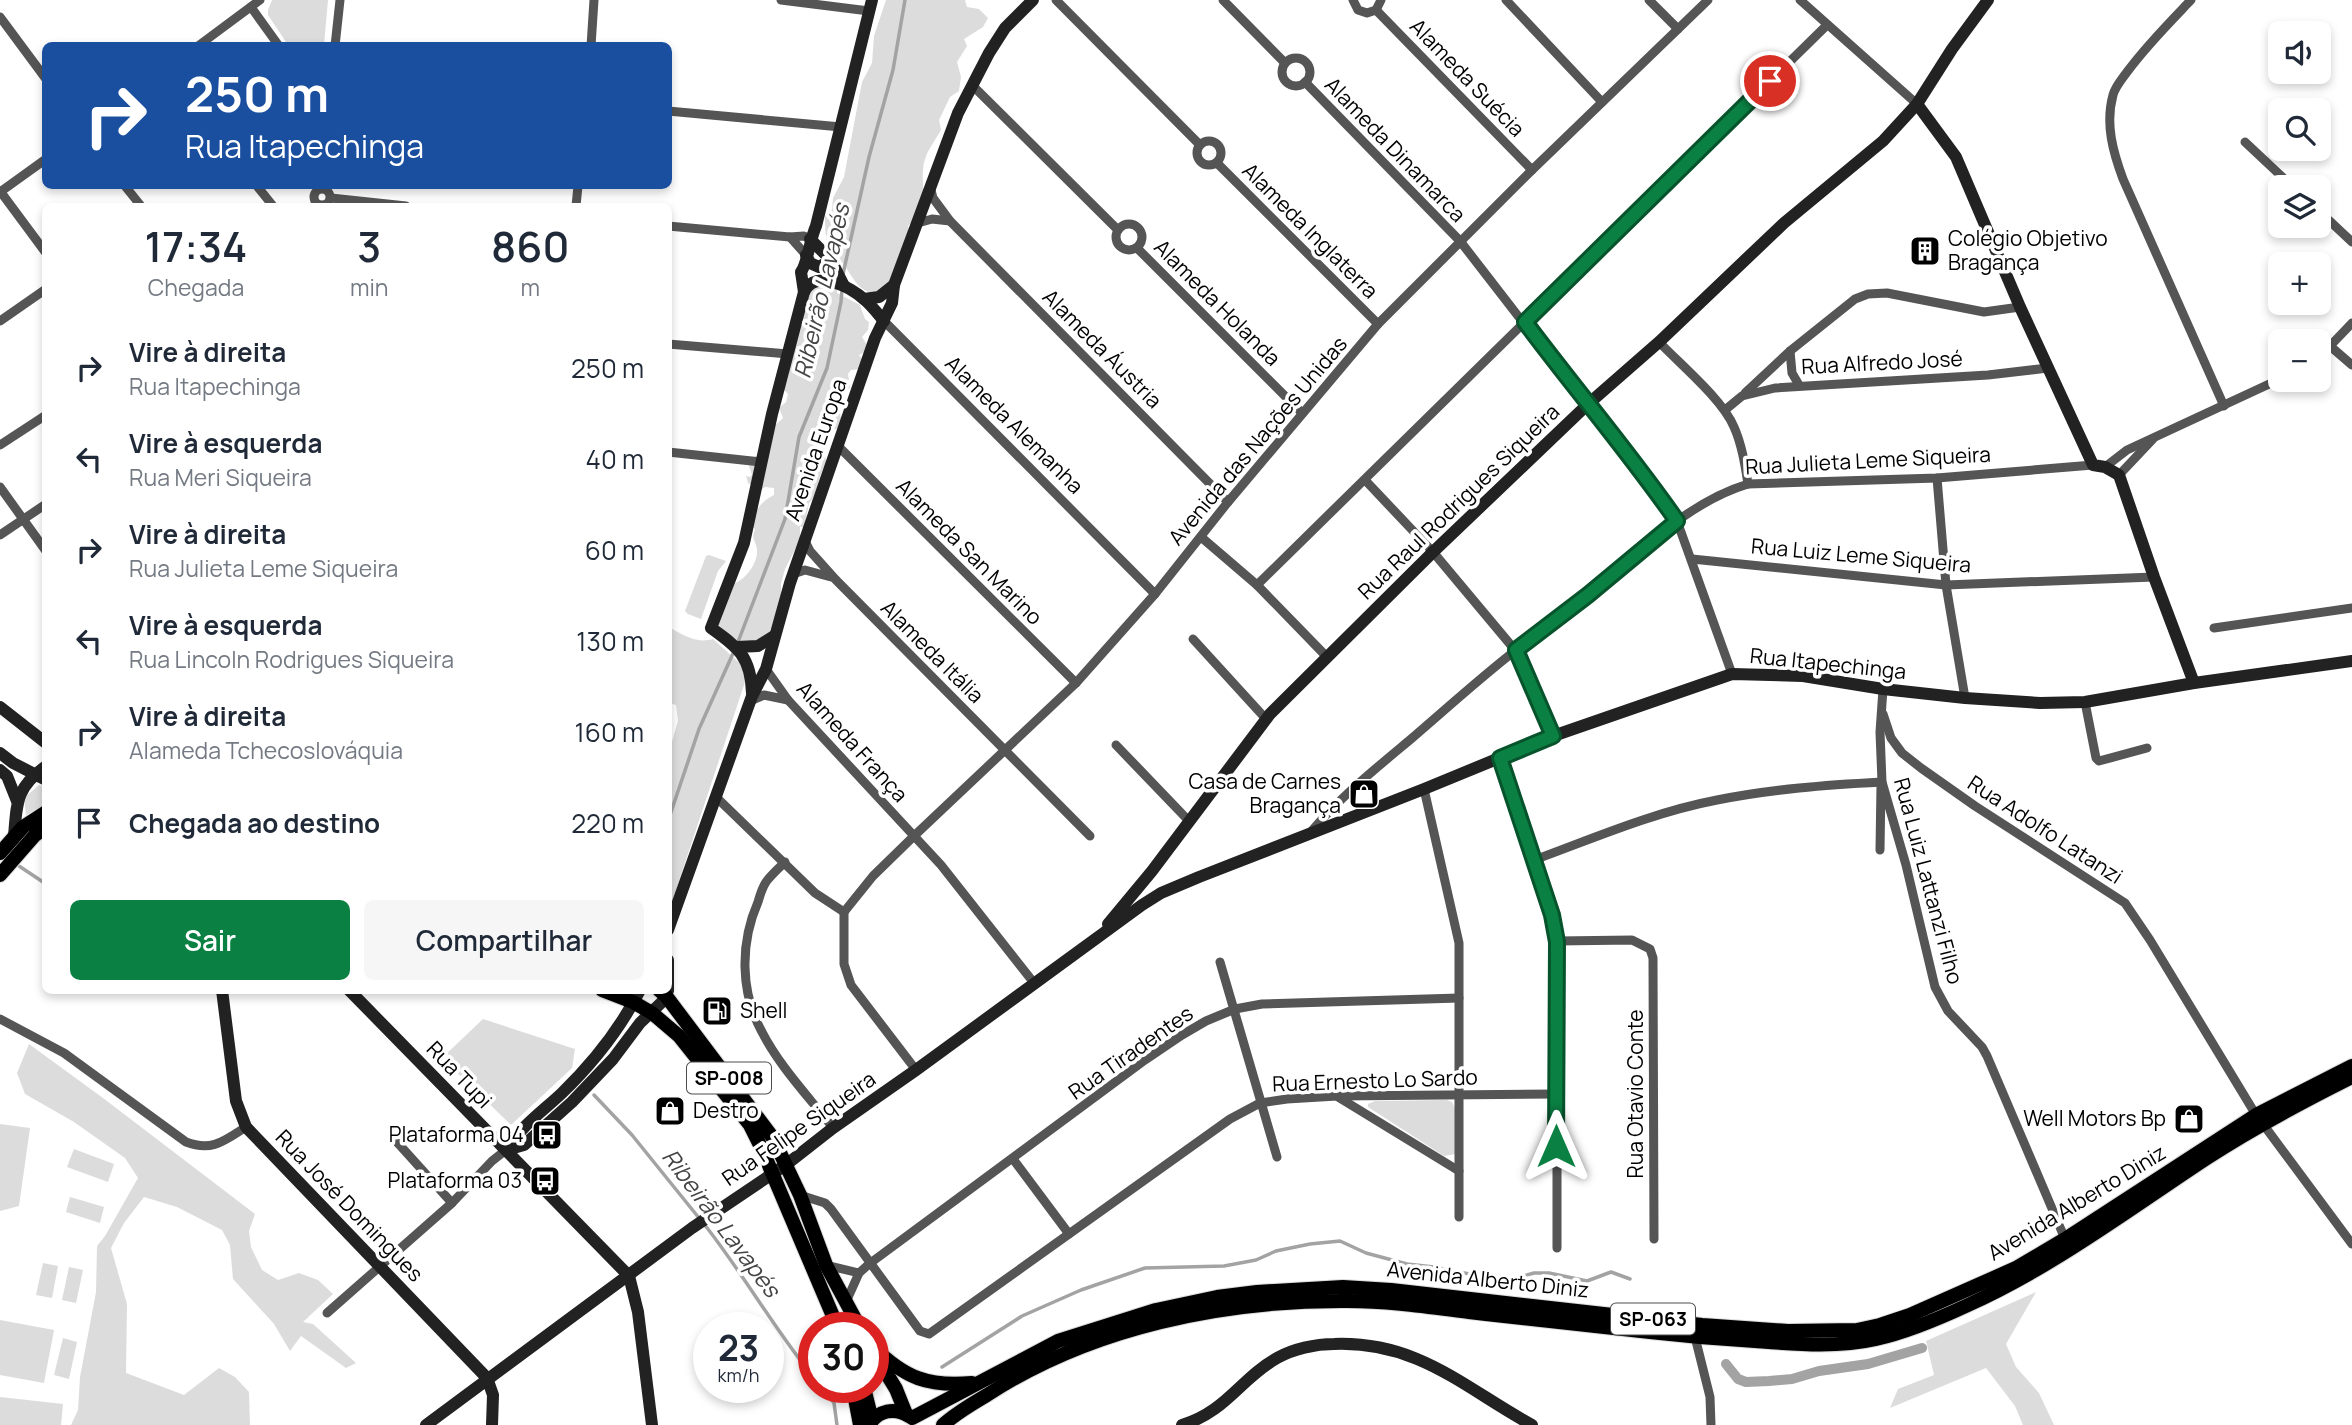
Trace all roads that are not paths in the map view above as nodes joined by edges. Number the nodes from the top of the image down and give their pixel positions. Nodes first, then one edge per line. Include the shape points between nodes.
1 (260, 0) edge
2 (340, 0) edge
3 (594, 0) edge
4 (781, 0) edge
5 (1033, 0) edge
6 (1056, 0) edge
7 (1223, 0) edge
8 (1353, 0) edge
9 (1381, 0) edge
10 (1506, 0) edge
11 (1649, 0) edge
12 (1708, 0) edge
13 (1800, 0) edge
14 (1988, 0) edge
15 (2191, 0) edge
16 (870, 5) edge
17 (251, 7) junction
18 (1376, 10) junction
19 (0, 18) edge
20 (1827, 25) junction
21 (1678, 29) junction
22 (203, 42) edge
23 (276, 42) edge
24 (335, 42) edge
25 (591, 42) edge
26 (1285, 62) junction
27 (42, 74) edge
28 (1306, 82) junction
29 (972, 85) junction
30 (1602, 102) junction
31 (1917, 104) junction
32 (672, 111) edge
33 (841, 127) junction
34 (2245, 142) dead end
35 (1200, 145) junction
36 (42, 162) edge
37 (1217, 163) junction
38 (1532, 170) junction
39 (2280, 175) edge
40 (128, 189) edge
41 (259, 189) edge
42 (326, 189) edge
43 (931, 190) junction
44 (0, 191) edge
45 (331, 198) junction
46 (139, 203) edge
47 (271, 203) edge
48 (328, 203) edge
49 (378, 203) edge
50 (950, 221) junction
51 (2331, 222) edge
52 (918, 223) junction
53 (672, 226) edge
54 (1118, 229) junction
55 (790, 237) junction
56 (813, 241) junction
57 (1460, 241) junction
58 (2352, 242) edge
59 (42, 248) edge
60 (1137, 248) junction
61 (806, 255) junction
62 (831, 260) junction
63 (841, 282) junction
64 (894, 285) junction
65 (42, 292) edge
66 (804, 292) junction
67 (864, 299) junction
68 (2020, 307) junction
69 (0, 321) edge
70 (884, 321) junction
71 (1525, 322) junction
72 (2352, 323) edge
73 (1378, 324) junction
74 (875, 338) junction
75 (1659, 342) junction
76 (672, 344) edge
77 (2331, 345) edge
78 (2331, 347) edge
79 (1790, 351) junction
80 (788, 354) junction
81 (2352, 365) edge
82 (2048, 368) junction
83 (1799, 385) junction
84 (2268, 385) edge
85 (1742, 396) junction
86 (1587, 405) junction
87 (2224, 406) junction
88 (1725, 410) junction
89 (1302, 412) junction
90 (42, 418) edge
91 (2154, 438) junction
92 (0, 445) edge
93 (837, 445) junction
94 (672, 452) edge
95 (761, 462) junction
96 (2099, 466) junction
97 (2119, 475) junction
98 (1937, 478) junction
99 (1365, 480) junction
100 (1748, 484) junction
101 (0, 487) edge
102 (1228, 502) junction
103 (42, 507) edge
104 (23, 519) junction
105 (1677, 521) junction
106 (0, 535) edge
107 (1201, 537) junction
108 (805, 541) junction
109 (42, 545) edge
110 (1433, 552) junction
111 (1692, 559) junction
112 (793, 574) junction
113 (2154, 577) junction
114 (836, 580) junction
115 (1257, 585) junction
116 (1946, 585) junction
117 (1155, 594) junction
118 (2352, 608) edge
119 (2214, 628) dead end
120 (774, 636) junction
121 (1193, 639) dead end
122 (737, 647) junction
123 (1516, 650) junction
124 (1326, 656) junction
125 (2352, 662) edge
126 (766, 669) junction
127 (1732, 674) junction
128 (1076, 683) junction
129 (2194, 683) junction
130 (1883, 689) junction
131 (1965, 698) junction
132 (751, 699) junction
133 (789, 700) junction
134 (2085, 702) junction
135 (0, 707) edge
136 (1881, 709) junction
137 (1266, 719) junction
138 (1553, 736) junction
139 (42, 740) edge
140 (1116, 745) dead end
141 (2147, 748) dead end
142 (1004, 749) junction
143 (0, 753) edge
144 (1500, 758) junction
145 (0, 770) edge
146 (39, 777) edge
147 (1882, 782) junction
148 (1424, 789) junction
149 (716, 797) junction
150 (17, 801) junction
151 (1188, 820) junction
152 (42, 824) edge
153 (42, 825) edge
154 (1308, 835) junction
155 (15, 836) junction
156 (914, 836) junction
157 (1090, 836) dead end
158 (1880, 850) dead end
159 (0, 853) edge
160 (1534, 860) junction
161 (785, 862) junction
162 (1152, 871) junction
163 (0, 875) edge
164 (1161, 893) junction
165 (844, 912) junction
166 (672, 919) edge
167 (1099, 936) junction
168 (1557, 942) junction
169 (1220, 962) dead end
170 (1034, 983) junction
171 (223, 994) edge
172 (353, 994) edge
173 (664, 994) edge
174 (667, 994) edge
175 (637, 996) edge
176 (1459, 998) junction
177 (1235, 1009) junction
178 (652, 1013) junction
179 (0, 1019) edge
180 (2352, 1066) edge
181 (916, 1070) junction
182 (2352, 1077) edge
183 (1556, 1094) junction
184 (1459, 1095) junction
185 (1337, 1096) junction
186 (1260, 1103) junction
187 (2260, 1120) junction
188 (246, 1127) junction
189 (832, 1128) junction
190 (396, 1141) dead end
191 (506, 1150) junction
192 (1277, 1157) dead end
193 (1013, 1159) junction
194 (787, 1164) junction
195 (1459, 1171) junction
196 (771, 1173) junction
197 (800, 1195) junction
198 (452, 1203) junction
199 (1459, 1217) dead end
200 (1069, 1234) junction
201 (1654, 1239) dead end
202 (2065, 1239) junction
203 (2352, 1244) edge
204 (1557, 1248) dead end
205 (869, 1264) junction
206 (826, 1265) junction
207 (380, 1266) junction
208 (859, 1273) junction
209 (629, 1276) junction
210 (846, 1303) junction
211 (831, 1312) edge
212 (851, 1312) edge
213 (327, 1313) dead end
214 (1695, 1337) junction
215 (889, 1362) edge
216 (889, 1377) edge
217 (487, 1378) junction
218 (981, 1383) junction
219 (858, 1403) edge
220 (865, 1403) edge
221 (912, 1419) edge
222 (867, 1423) edge
223 (426, 1425) edge
224 (492, 1425) edge
225 (652, 1425) edge
226 (943, 1425) edge
227 (1182, 1425) edge
228 (1532, 1425) edge
229 (1711, 1425) edge

1 - 17 street
2 - 24 street
3 - 25 street
4 - 16 street
5 - 29 street, Avenida Europa via 1005,28
6 - 35 street, Alameda Inglaterra
7 - 26 street, Alameda Dinamarca
8 - 18 street, Alameda Suécia via 1363,13
9 - 18 street
10 - 30 street
11 - 21 street
12 - 21 street, Avenida das Nações Unidas
13 - 20 street
14 - 31 street, Rua Raul Rodrigues Siqueira
15 - 87 street via 2145,48 2113,94 2110,137 2123,179
16 - 33 street
17 - 22 street
17 - 23 street
18 - 38 street, Alameda Suécia
19 - 27 street
20 - 31 street
20 - 71 street
21 - 30 street, Avenida das Nações Unidas
26 - 28 street, Alameda Dinamarca via 1282,76 1287,84
26 - 28 street, Alameda Dinamarca via 1297,58 1306,62 1310,74
28 - 57 street, Alameda Dinamarca
29 - 43 street, Avenida Europa
29 - 54 street, Alameda Holanda
30 - 38 street, Avenida das Nações Unidas
31 - 68 street via 1956,157
31 - 75 street, Rua Raul Rodrigues Siqueira via 1883,141 1784,223
32 - 33 street
33 - 56 street
34 - 39 street
35 - 37 street, Alameda Inglaterra via 1197,156 1202,163
35 - 37 street, Alameda Inglaterra via 1207,141 1218,145 1222,152
36 - 44 street
37 - 73 street, Alameda Inglaterra
38 - 57 street, Avenida das Nações Unidas
40 - 46 street
41 - 47 street
42 - 45 street
43 - 50 street, Alameda Áustria
43 - 52 street, Avenida Europa
44 - 59 street
45 - 48 street
45 - 49 street
50 - 52 street
50 - 102 street, Alameda Áustria
51 - 58 street
52 - 64 street, Avenida Europa
53 - 55 street
54 - 60 street, Alameda Holanda via 1121,248
54 - 60 street, Alameda Holanda via 1130,224 1139,228 1143,236
55 - 56 street
55 - 61 street
56 - 61 street
56 - 62 street, Alameda Alemanha
57 - 71 street, Alameda Dinamarca
57 - 73 street, Avenida das Nações Unidas
60 - 89 street, Alameda Holanda
61 - 62 street via 819,267
61 - 66 street via 801,272
62 - 63 street, Alameda Alemanha
63 - 66 street via 816,280
63 - 67 street, Alameda Alemanha
64 - 67 street via 879,297
64 - 70 street, Avenida Europa
65 - 69 street
66 - 80 street
67 - 70 street, Alameda Alemanha
67 - 74 street
68 - 79 street via 1984,312 1887,293 1868,294 1855,299
68 - 82 street
70 - 74 street, Avenida Europa
70 - 117 street, Alameda Alemanha
71 - 86 street, Alameda Dinamarca
71 - 99 street
72 - 77 street
73 - 89 street, Avenida das Nações Unidas
74 - 93 street, Avenida Europa
75 - 86 street, Rua Raul Rodrigues Siqueira
75 - 88 street
76 - 80 street
78 - 81 street
79 - 83 street via 1792,373
79 - 85 street
80 - 95 street
82 - 83 street, Rua Alfredo José
82 - 96 street
83 - 85 street, Rua Alfredo José
84 - 87 street
85 - 88 street, Rua Alfredo José
86 - 105 street, Alameda Dinamarca
86 - 110 street, Rua Raul Rodrigues Siqueira
87 - 91 street
88 - 100 street via 1742,452
89 - 102 street, Avenida das Nações Unidas
90 - 92 street
91 - 96 street
91 - 97 street
93 - 108 street, Avenida Europa
93 - 128 street, Alameda San Marino
94 - 95 street
95 - 122 street via 744,543 711,628
96 - 97 street
96 - 98 street, Rua Julieta Leme Siqueira
97 - 113 street
98 - 100 street, Rua Julieta Leme Siqueira
98 - 116 street
99 - 110 street
99 - 115 street
100 - 105 street, Rua Julieta Leme Siqueira via 1707,501
101 - 104 street
102 - 107 street, Avenida das Nações Unidas
103 - 104 street
104 - 106 street
104 - 109 street
105 - 111 street, Alameda Dinamarca
105 - 123 street, Rua Julieta Leme Siqueira
107 - 115 street
107 - 117 street, Avenida das Nações Unidas
108 - 112 street, Avenida Europa
108 - 114 street, Alameda Itália
110 - 123 street
110 - 124 street, Rua Raul Rodrigues Siqueira
111 - 116 street, Rua Luiz Leme Siqueira
111 - 127 street, Alameda Dinamarca
112 - 114 street, Alameda Itália via 808,570
112 - 120 street, Avenida Europa
113 - 116 street, Rua Luiz Leme Siqueira
113 - 129 street
114 - 142 street, Alameda Itália
115 - 124 street
116 - 131 street
117 - 128 street, Avenida das Nações Unidas
118 - 119 street
120 - 122 street via 758,646
120 - 126 street, Avenida Europa
121 - 137 street
122 - 132 street via 749,668
123 - 138 street
123 - 154 street, Rua Julieta Leme Siqueira via 1360,781
124 - 137 street, Rua Raul Rodrigues Siqueira
125 - 129 street, Rua Itapechinga
126 - 132 street, Avenida Europa
126 - 133 street, Alameda França
127 - 130 street, Rua Itapechinga via 1802,676
127 - 138 street, Rua Itapechinga
128 - 142 street, Avenida das Nações Unidas
129 - 134 street, Rua Itapechinga
130 - 131 street, Rua Itapechinga
130 - 136 street, Rua Adolfo Latanzi
131 - 134 street, Rua Itapechinga
132 - 133 street via 764,695
132 - 149 street, Avenida Europa
133 - 156 street, Alameda França
134 - 141 street via 2097,760
135 - 139 street
136 - 147 street, Rua Luiz Lattanzi Filho
136 - 187 street, Rua Adolfo Latanzi via 1891,737 1920,768 2125,903
137 - 151 street, Rua Raul Rodrigues Siqueira
138 - 144 street, Rua Itapechinga
140 - 151 street
142 - 156 street, Avenida das Nações Unidas
142 - 157 street, Alameda Itália
143 - 146 street
144 - 148 street, Rua Itapechinga
144 - 160 street
145 - 150 street
146 - 150 street via 23,788
147 - 158 street
147 - 160 street via 1797,786 1715,800 1636,822
147 - 202 street, Rua Luiz Lattanzi Filho via 1935,987 1948,1011 1982,1046
148 - 154 street, Rua Itapechinga
148 - 176 street via 1459,943
149 - 161 street
149 - 166 street, Avenida Europa
150 - 155 street
151 - 162 street, Rua Raul Rodrigues Siqueira
152 - 155 main road
153 - 163 main road
154 - 164 street, Rua Itapechinga
155 - 159 main road
156 - 165 street, Avenida das Nações Unidas
156 - 170 street, Alameda França
160 - 168 street
161 - 165 street
161 - 189 street via 766,882 751,918 744,972 761,1031
162 - 164 street
162 - 167 street, Rua Raul Rodrigues Siqueira
164 - 167 street, Rua Itapechinga
165 - 181 street via 844,964 851,985
167 - 170 street, Rua Felipe Siqueira
168 - 183 street
168 - 201 street, Rua Otavio Conte via 1632,940 1650,949 1653,958
169 - 177 street
170 - 181 street, Rua Felipe Siqueira
171 - 188 street, Rua José Domingues via 236,1101
172 - 191 street, Rua Tupi
173 - 178 street
174 - 194 main road, SP-008 via 774,1138
175 - 178 main road, SP-008
175 - 191 street via 601,1053 515,1135
176 - 177 street, Rua Tiradentes via 1262,1004
176 - 184 street
177 - 186 street
177 - 193 street, Rua Tiradentes via 1206,1021 1154,1054
178 - 191 street via 558,1115 520,1147
178 - 196 main road, SP-008 via 684,1041 750,1125
179 - 188 street via 64,1053 186,1142 208,1147
180 - 187 main road, Avenida Alberto Diniz / SP-063
181 - 189 street, Rua Felipe Siqueira
182 - 187 main road, Avenida Alberto Diniz / SP-063
183 - 184 street, Rua Ernesto Lo Sardo
183 - 204 street
184 - 185 street, Rua Ernesto Lo Sardo
184 - 195 street
185 - 186 street, Rua Ernesto Lo Sardo
185 - 195 street
186 - 192 street
186 - 200 street, Rua Ernesto Lo Sardo via 1230,1119
187 - 202 main road, Avenida Alberto Diniz / SP-063
187 - 203 street
187 - 214 main road, Avenida Alberto Diniz / SP-063 via 2043,1267 1908,1331 1856,1343 1825,1344
188 - 207 street, Rua José Domingues
189 - 194 street, Rua Felipe Siqueira
190 - 198 street
191 - 198 street
191 - 209 street, Rua Tupi
193 - 200 street
193 - 205 street, Rua Tiradentes
194 - 196 street, Rua Felipe Siqueira
194 - 197 main road, SP-008
195 - 199 street
196 - 209 street, Rua Felipe Siqueira
196 - 211 main road, SP-008
197 - 205 street via 831,1209
197 - 206 main road, SP-008
198 - 207 street
200 - 205 street, Rua Ernesto Lo Sardo via 933,1333 920,1331
202 - 218 main road, Avenida Alberto Diniz / SP-063 via 1967,1291 1910,1315 1857,1330 1775,1331 1391,1290 1293,1289 1217,1297 1156,1310 1058,1341
205 - 208 street, Rua Tiradentes
206 - 208 street
206 - 210 main road, SP-008
207 - 213 street
207 - 217 street, Rua José Domingues
208 - 210 street
209 - 217 street, Rua Felipe Siqueira
209 - 225 street
210 - 212 main road, SP-008
214 - 226 main road, Avenida Alberto Diniz / SP-063 via 1402,1304 1297,1302 1244,1307 1138,1329 1052,1358 1017,1375
214 - 229 street via 1710,1397
215 - 218 main road, SP-063 via 933,1384
216 - 221 main road
217 - 223 street, Rua Felipe Siqueira
217 - 224 street via 493,1395
218 - 221 main road, Avenida Alberto Diniz / SP-063
219 - 222 main road
220 - 222 main road
221 - 222 main road, Avenida Alberto Diniz via 888,1411
227 - 228 street via 1216,1410 1278,1357 1323,1344 1350,1343 1399,1351 1428,1363

